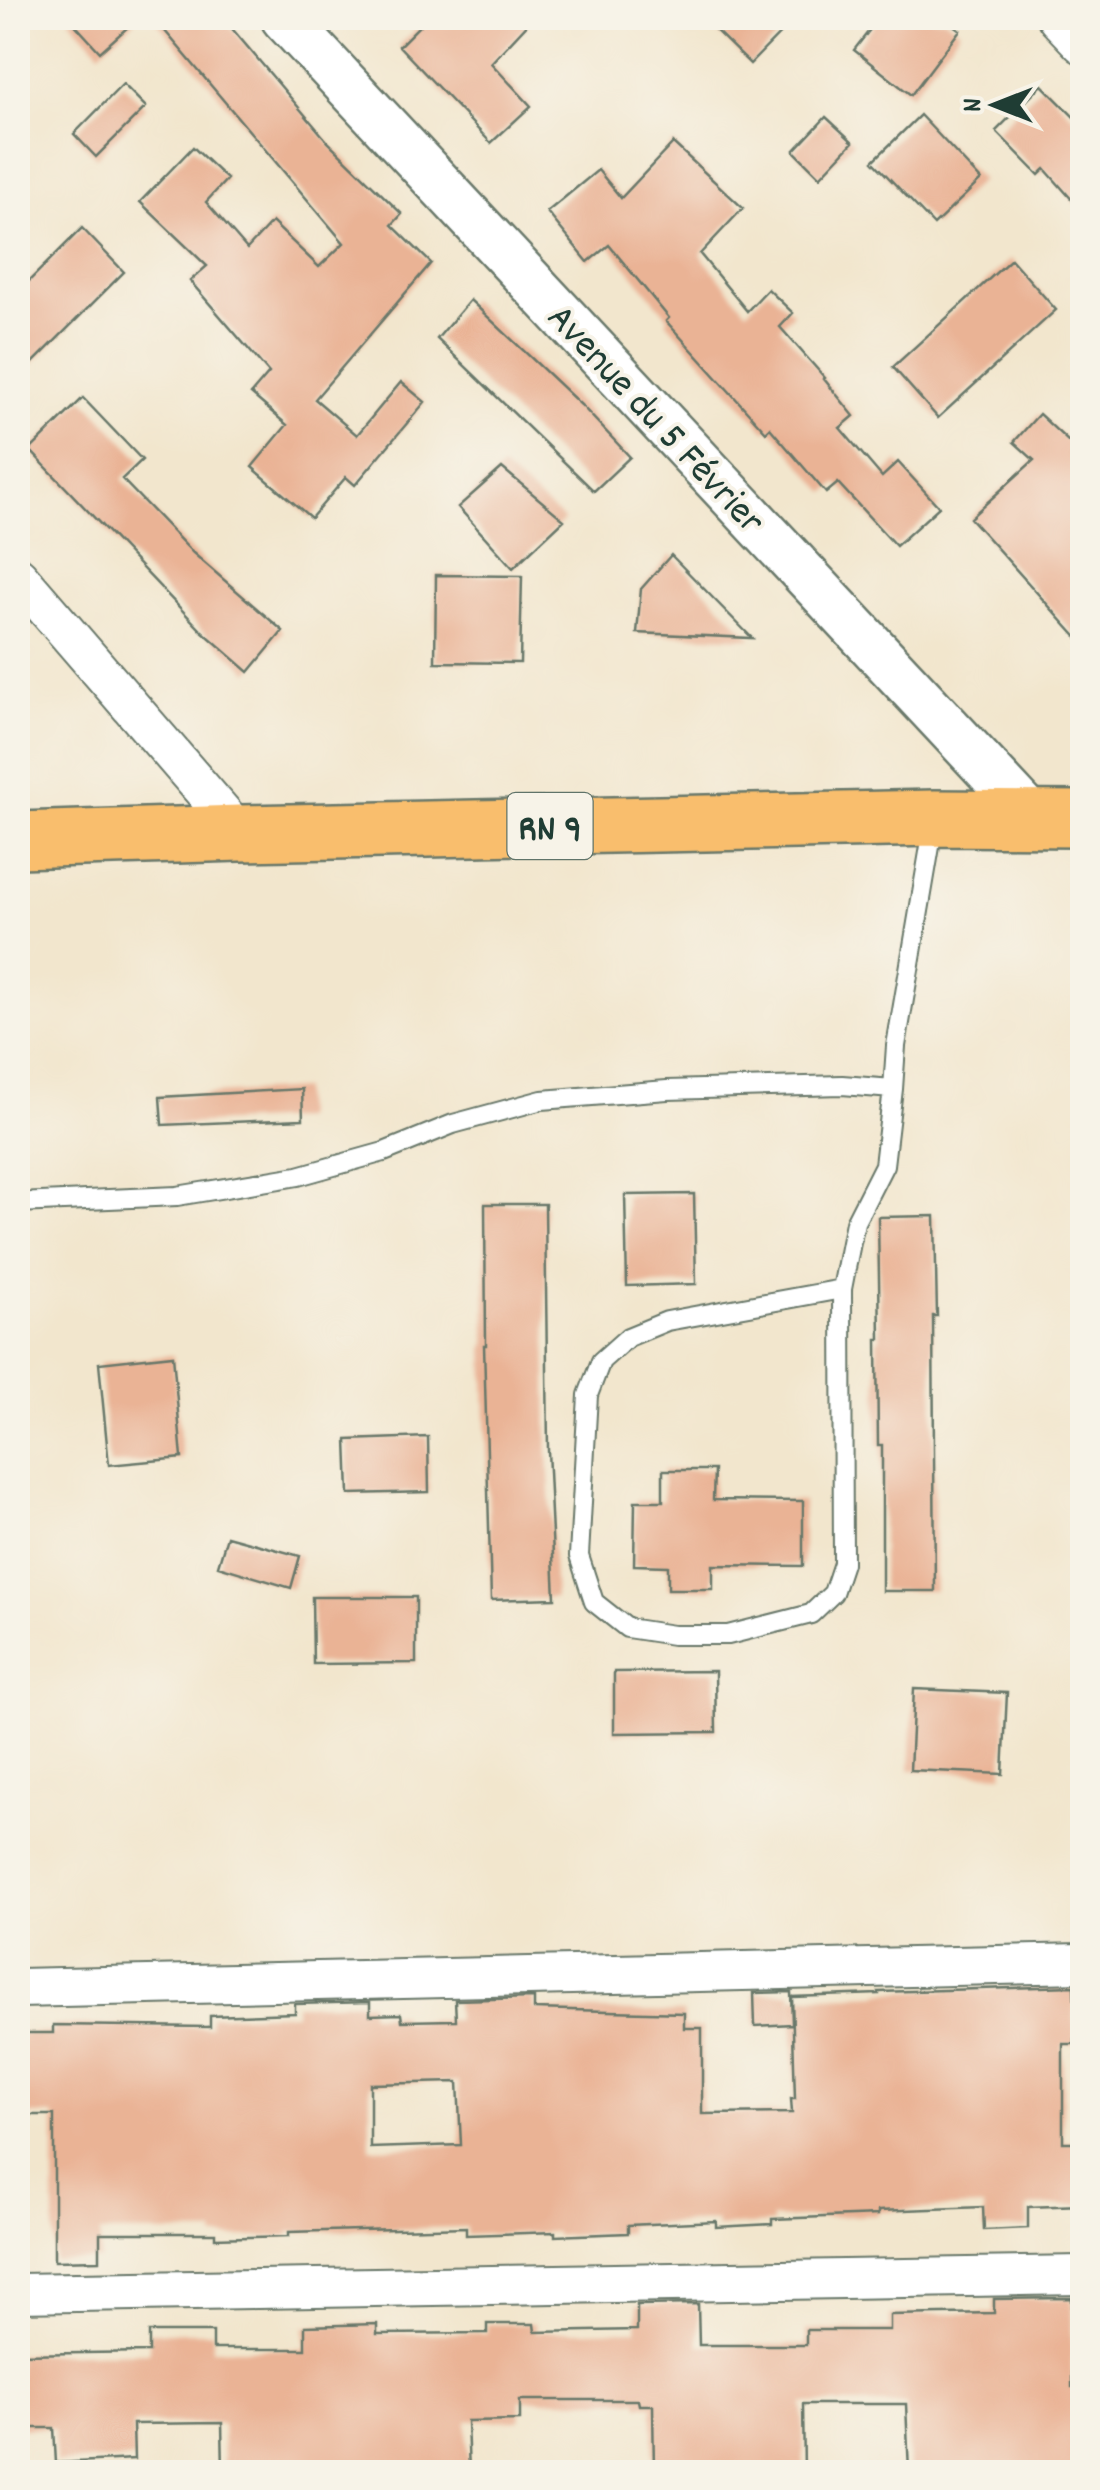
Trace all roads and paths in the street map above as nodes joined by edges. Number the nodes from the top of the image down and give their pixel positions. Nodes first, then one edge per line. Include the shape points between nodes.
1 (284, 18) edge
2 (1057, 18) edge
3 (1082, 44) edge
4 (18, 576) edge
5 (935, 818) junction
6 (1057, 818) edge
7 (240, 832) junction
8 (18, 840) edge
9 (893, 1089) junction
10 (18, 1203) edge
11 (842, 1289) junction
12 (1082, 1964) edge
13 (18, 1988) edge
14 (1082, 2275) edge
15 (18, 2294) edge

1 - 6 street, Avenue du 5 Février
2 - 3 street
4 - 7 street
5 - 6 main road, RN 9
5 - 7 main road, RN 9
5 - 9 lane
7 - 8 main road, RN 9
9 - 10 lane via 667,1090 542,1100 298,1176 177,1196
9 - 11 lane via 884,1164 855,1222
11 - 11 lane via 667,1321 628,1337 601,1361 588,1395 579,1556 594,1602 627,1628 728,1635 811,1614 832,1592 843,1562
12 - 13 street
14 - 15 street

